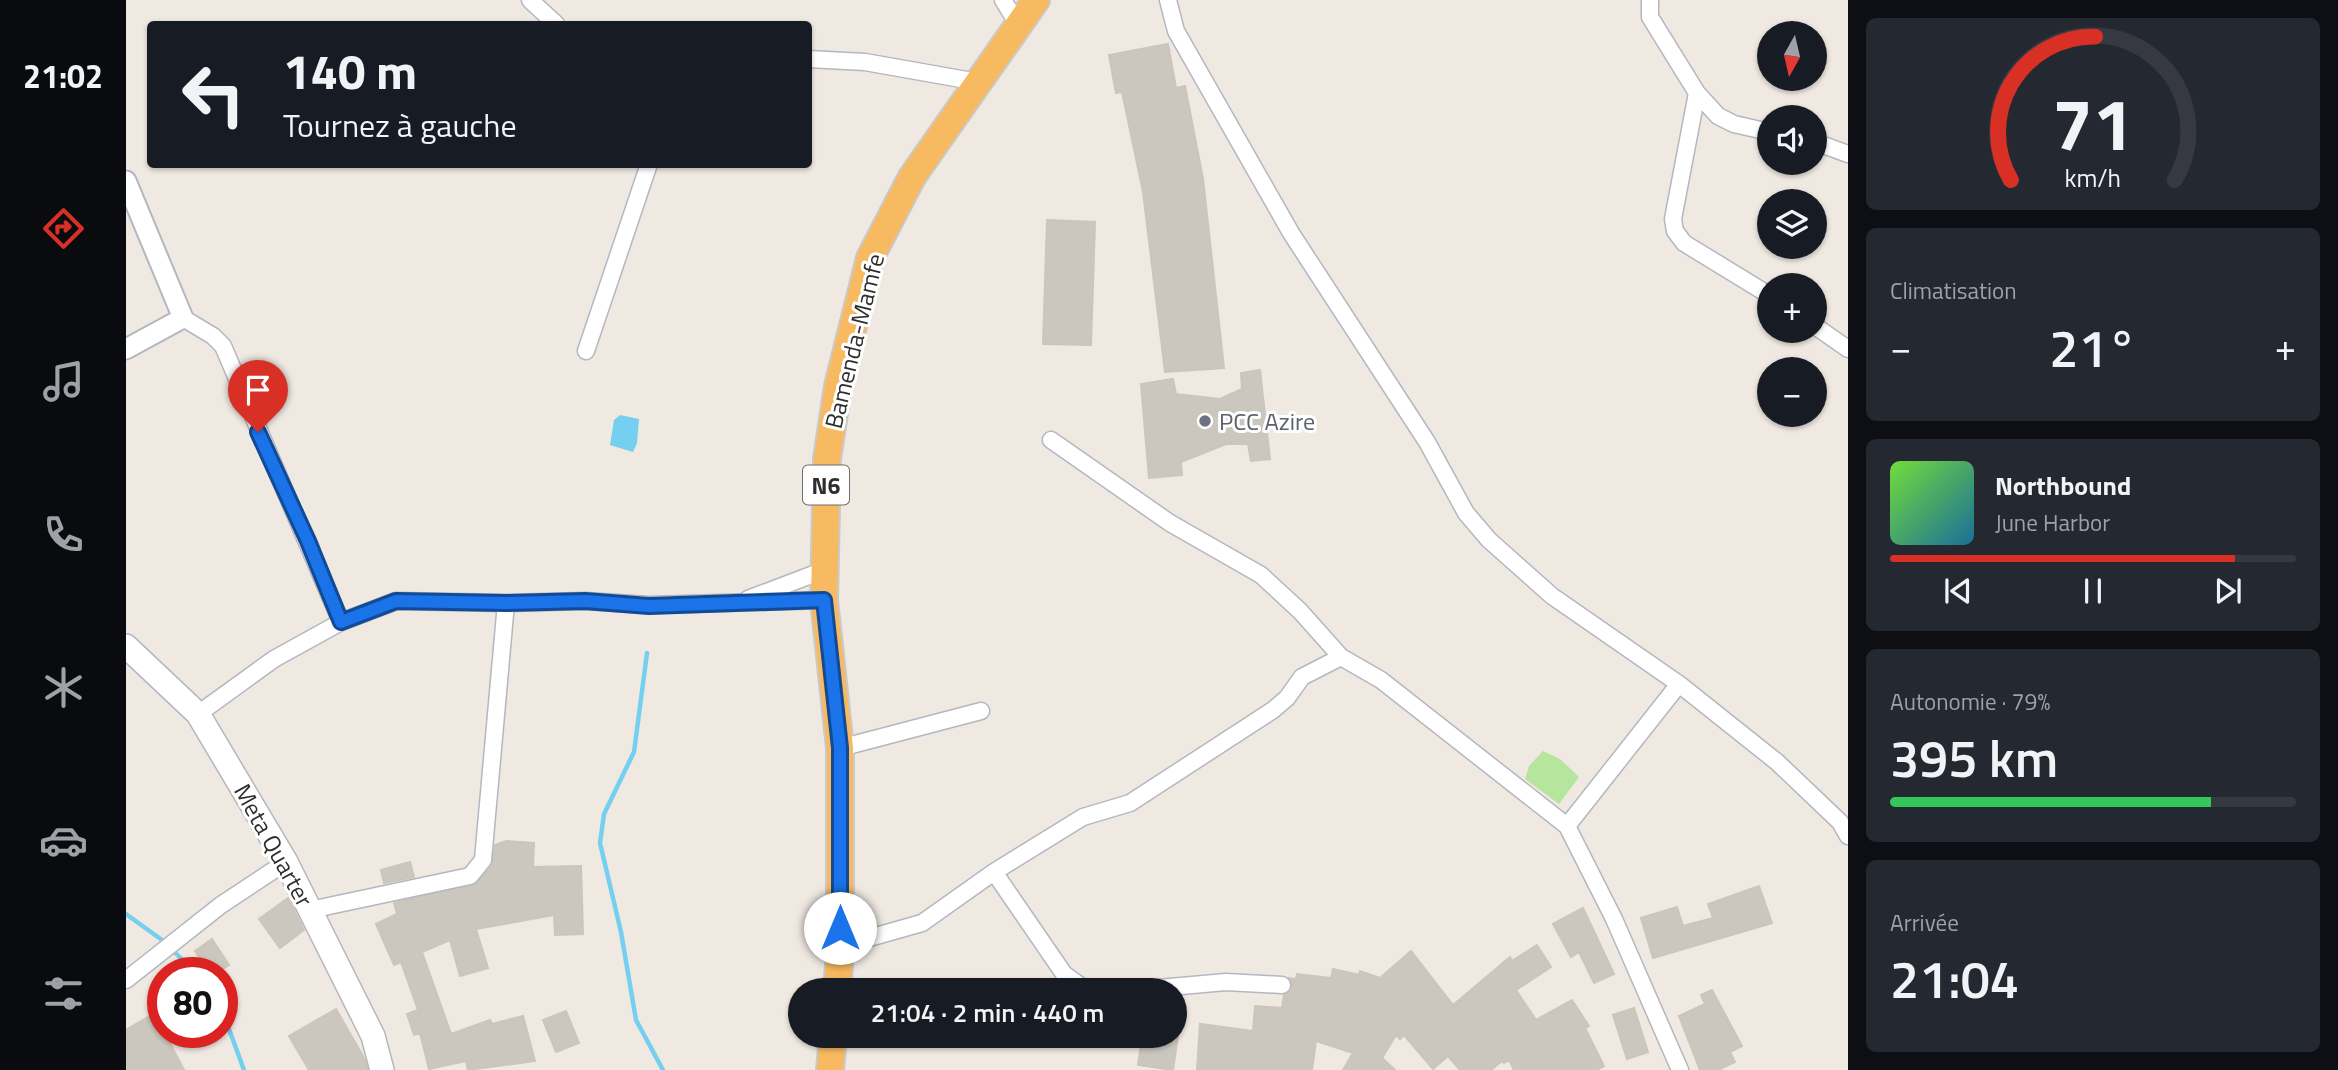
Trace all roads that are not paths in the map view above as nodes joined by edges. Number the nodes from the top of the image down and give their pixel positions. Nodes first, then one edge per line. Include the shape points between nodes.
1 (530, 0) edge
2 (1003, 0) edge
3 (1036, 0) edge
4 (1168, 0) edge
5 (1650, 0) edge
6 (553, 21) edge
7 (1016, 22) junction
8 (812, 60) edge
9 (978, 82) junction
10 (1697, 93) junction
11 (1757, 129) edge
12 (1827, 146) edge
13 (1848, 154) edge
14 (648, 168) edge
15 (126, 181) edge
16 (1757, 288) edge
17 (183, 318) junction
18 (1827, 334) edge
19 (126, 349) edge
20 (1848, 349) edge
21 (586, 351) dead end
22 (1051, 440) dead end
23 (827, 569) junction
24 (824, 600) junction
25 (506, 603) junction
26 (735, 604) junction
27 (341, 622) junction
28 (126, 646) edge
29 (1340, 657) junction
30 (1679, 684) junction
31 (981, 710) dead end
32 (198, 714) junction
33 (840, 748) junction
34 (1567, 826) junction
35 (1848, 836) edge
36 (286, 862) junction
37 (994, 872) junction
38 (310, 910) junction
39 (840, 953) junction
40 (838, 978) edge
41 (1070, 978) edge
42 (126, 980) edge
43 (1187, 985) edge
44 (1282, 985) dead end
45 (832, 1048) edge
46 (382, 1070) edge
47 (830, 1070) edge
48 (1680, 1070) edge

1 - 6 street
2 - 7 street
3 - 7 highway, Bamenda-Mamfe / N6
4 - 30 street via 1176,31 1291,233 1427,442 1466,513 1552,596
5 - 10 street via 1650,18
7 - 9 highway, Bamenda-Mamfe / N6
8 - 9 street via 865,62
9 - 23 highway, Bamenda-Mamfe / N6 via 912,177 870,258 838,386 827,459
10 - 11 street via 1718,116
10 - 16 street via 1675,202 1675,231 1684,243
12 - 13 street
14 - 21 street
15 - 17 street
17 - 19 street
17 - 27 street via 223,346
18 - 20 street
22 - 29 street via 1170,523 1261,575
23 - 24 highway, Bamenda-Mamfe / N6
23 - 26 street
24 - 26 street
24 - 33 highway, Bamenda-Mamfe / N6
25 - 26 street
25 - 27 street via 396,601
25 - 38 street via 483,860 470,876
27 - 32 street via 274,659
28 - 32 main road, Meta Quarter
29 - 34 street via 1381,680
29 - 37 street via 1302,677 1273,710 1130,803 1083,817
30 - 34 street
30 - 35 street via 1777,762 1840,822
31 - 33 street
32 - 36 main road, Meta Quarter
33 - 39 highway, Bamenda-Mamfe / N6
34 - 48 street via 1614,919
36 - 38 main road, Meta Quarter
36 - 42 street via 221,905
37 - 39 street via 922,923 869,938
37 - 41 street
38 - 46 main road, Meta Quarter via 373,1036
39 - 40 highway, Bamenda-Mamfe / N6
43 - 44 street
45 - 47 highway

